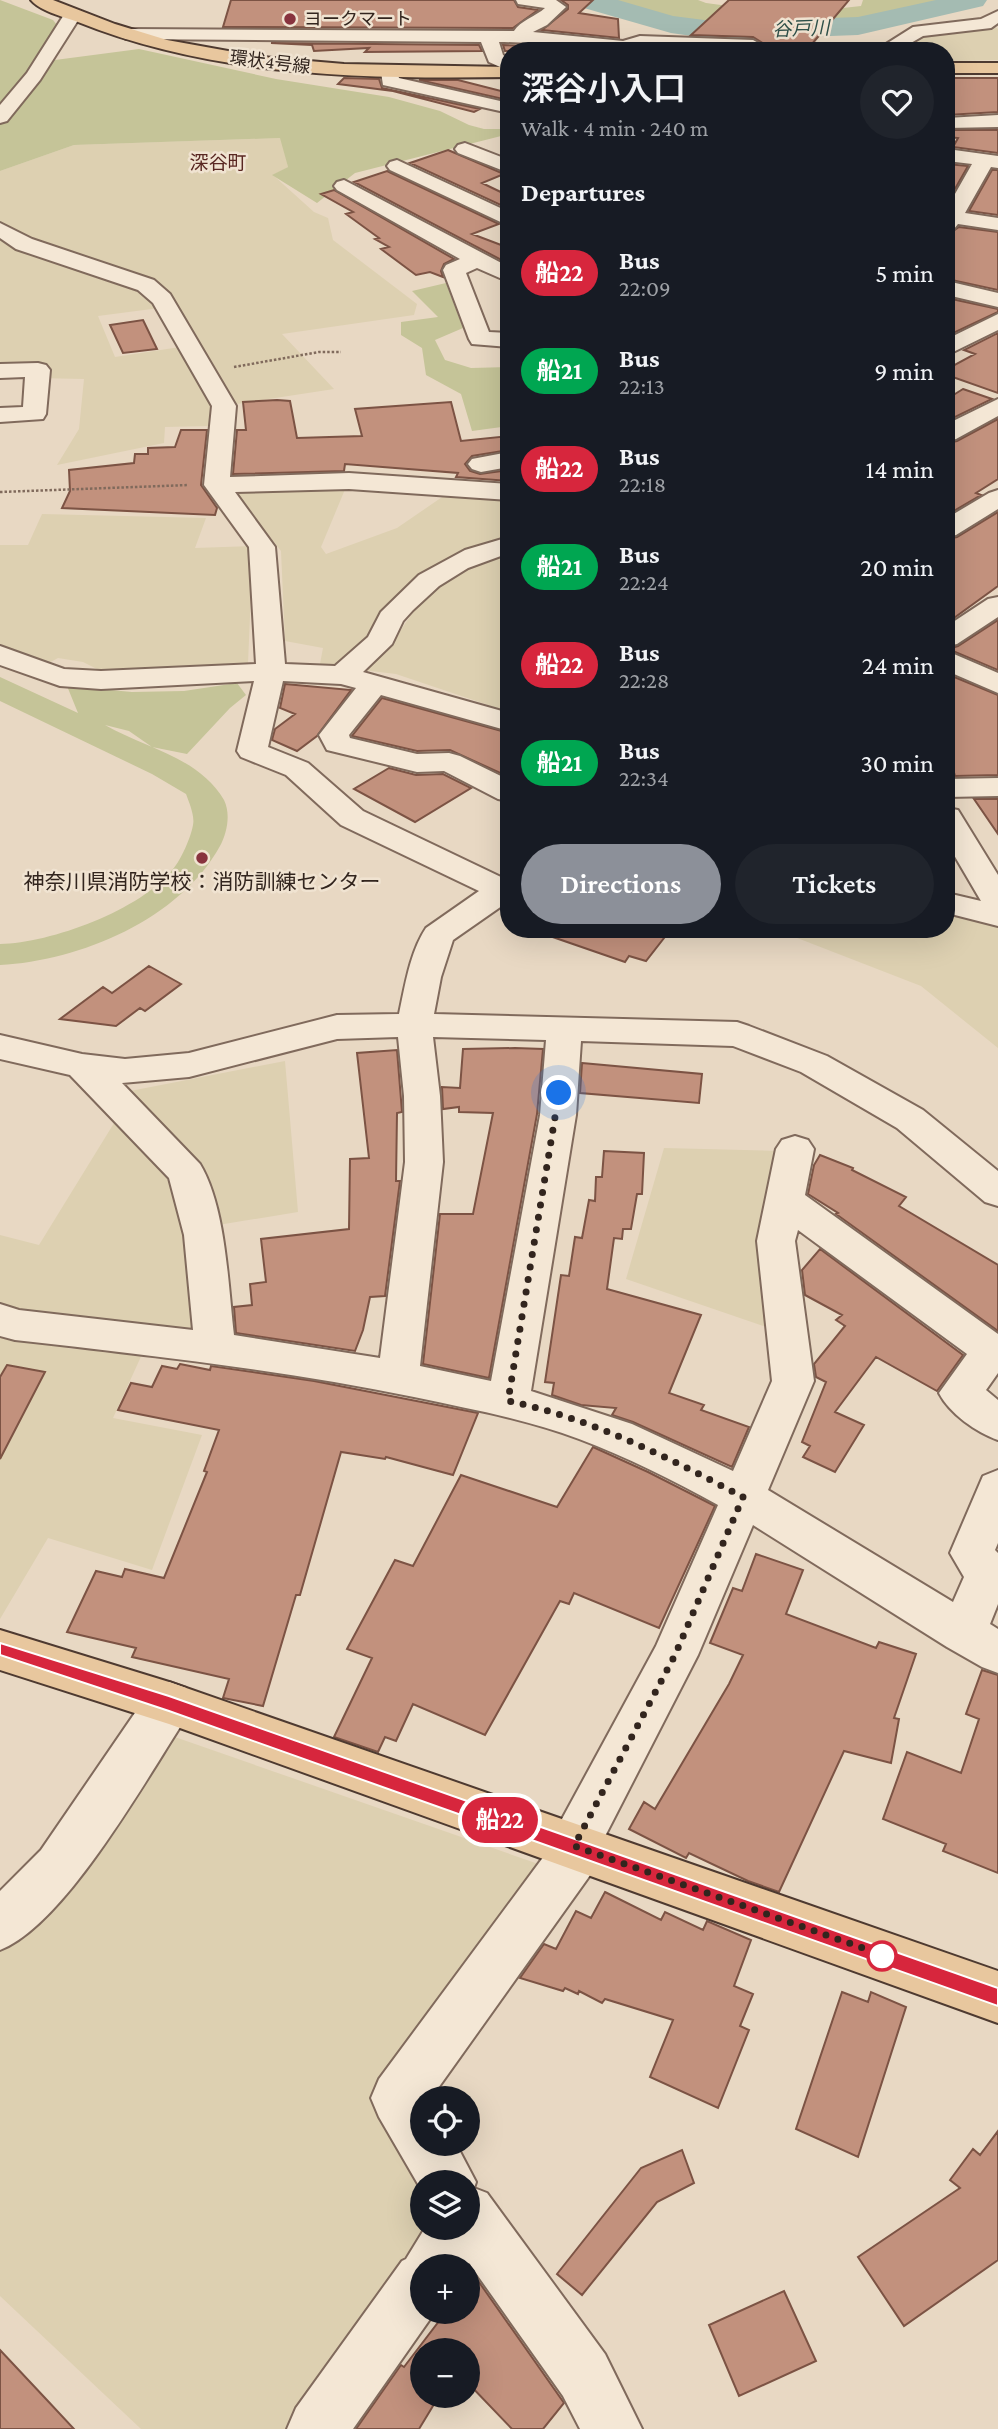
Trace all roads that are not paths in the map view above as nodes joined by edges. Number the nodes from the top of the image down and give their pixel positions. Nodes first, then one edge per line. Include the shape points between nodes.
1 (39, 0) edge
2 (524, 0) edge
3 (73, 14) junction
4 (549, 15) junction
5 (998, 16) edge
6 (478, 17) dead end
7 (572, 18) dead end
8 (126, 34) junction
9 (480, 36) junction
10 (521, 36) junction
11 (584, 42) edge
12 (639, 42) edge
13 (668, 42) edge
14 (900, 42) edge
15 (500, 61) edge
16 (955, 68) edge
17 (998, 68) edge
18 (390, 72) junction
19 (500, 72) edge
20 (500, 110) edge
21 (0, 117) edge
22 (998, 121) edge
23 (955, 123) edge
24 (465, 149) dead end
25 (955, 156) edge
26 (991, 161) edge
27 (500, 163) edge
28 (397, 166) dead end
29 (344, 186) dead end
30 (955, 187) edge
31 (979, 190) junction
32 (955, 212) edge
33 (500, 216) edge
34 (955, 220) edge
35 (998, 224) edge
36 (0, 229) edge
37 (500, 232) edge
38 (480, 244) junction
39 (500, 265) edge
40 (955, 290) edge
41 (998, 300) edge
42 (998, 321) edge
43 (500, 339) edge
44 (955, 344) edge
45 (0, 371) edge
46 (998, 406) edge
47 (0, 415) edge
48 (955, 430) edge
49 (288, 459) dead end
50 (500, 461) edge
51 (481, 464) dead end
52 (218, 473) junction
53 (500, 491) edge
54 (998, 498) edge
55 (958, 510) edge
56 (998, 527) edge
57 (500, 547) edge
58 (998, 605) edge
59 (955, 633) edge
60 (0, 655) edge
61 (955, 664) edge
62 (271, 673) junction
63 (342, 675) junction
64 (374, 684) junction
65 (998, 684) edge
66 (500, 719) edge
67 (998, 787) edge
68 (500, 788) edge
69 (955, 788) edge
70 (955, 830) edge
71 (500, 885) edge
72 (500, 892) edge
73 (998, 902) edge
74 (955, 905) edge
75 (998, 916) edge
76 (414, 1026) junction
77 (564, 1029) junction
78 (0, 1047) edge
79 (82, 1066) junction
80 (795, 1149) dead end
81 (998, 1192) edge
82 (785, 1200) junction
83 (0, 1319) edge
84 (215, 1346) junction
85 (398, 1377) junction
86 (508, 1401) junction
87 (998, 1423) edge
88 (998, 1488) edge
89 (743, 1497) junction
90 (981, 1643) edge
91 (0, 1650) edge
92 (169, 1703) junction
93 (577, 1847) junction
94 (0, 1926) edge
95 (998, 1997) edge
96 (410, 2118) edge
97 (480, 2232) edge
98 (410, 2298) edge
99 (317, 2429) edge
100 (612, 2429) edge

1 - 3 main road, 環状4号線
2 - 4 street via 557,7
3 - 8 main road, 環状4号線
3 - 21 street via 34,76
4 - 7 street
4 - 10 street via 524,29
5 - 14 street via 985,24 919,31
6 - 9 street
8 - 9 street
8 - 18 main road, 環状4号線 via 244,59
9 - 10 street
9 - 15 street
10 - 11 street
12 - 13 street
16 - 17 main road
18 - 19 main road, 環状4号線
18 - 20 street via 390,81
22 - 23 street
24 - 27 street
25 - 26 street
26 - 31 street
28 - 33 street
29 - 38 street via 454,247
30 - 31 street
31 - 32 street
34 - 35 street
36 - 52 street via 24,244 146,285 162,299 224,406
37 - 38 street
38 - 39 street
38 - 43 street via 453,270 480,338
40 - 41 street
42 - 44 street
45 - 47 street via 38,370 34,414
46 - 48 street
49 - 52 street
50 - 51 street
52 - 53 street
52 - 62 street via 262,547
54 - 55 street
55 - 56 street
57 - 63 street via 451,565 418,590 389,620 384,636
58 - 59 street
60 - 62 street via 60,677 101,680
61 - 65 street
62 - 63 street
62 - 71 street via 251,751 297,769 352,818
63 - 64 street
64 - 66 street
64 - 68 street via 334,735 338,744 417,763 449,762
67 - 69 street
70 - 73 street
72 - 76 street via 438,935
74 - 75 street
76 - 77 street
76 - 79 street via 337,1027 189,1065 125,1070
76 - 85 street via 425,1162
77 - 81 street via 737,1034 814,1065 910,1119
77 - 86 street via 558,1115
78 - 79 street
79 - 84 street via 187,1173 204,1236
80 - 82 street
82 - 87 street via 992,1350 960,1393
82 - 89 street via 776,1241 793,1381
83 - 84 street via 15,1325
84 - 85 street
85 - 86 street
86 - 89 street via 616,1436
88 - 90 street via 972,1553 988,1574
89 - 90 street
89 - 93 street via 675,1655
91 - 92 main road
92 - 93 main road
92 - 94 street via 59,1867
93 - 95 main road
93 - 96 street via 398,2098
97 - 100 street via 584,2375
98 - 99 street

